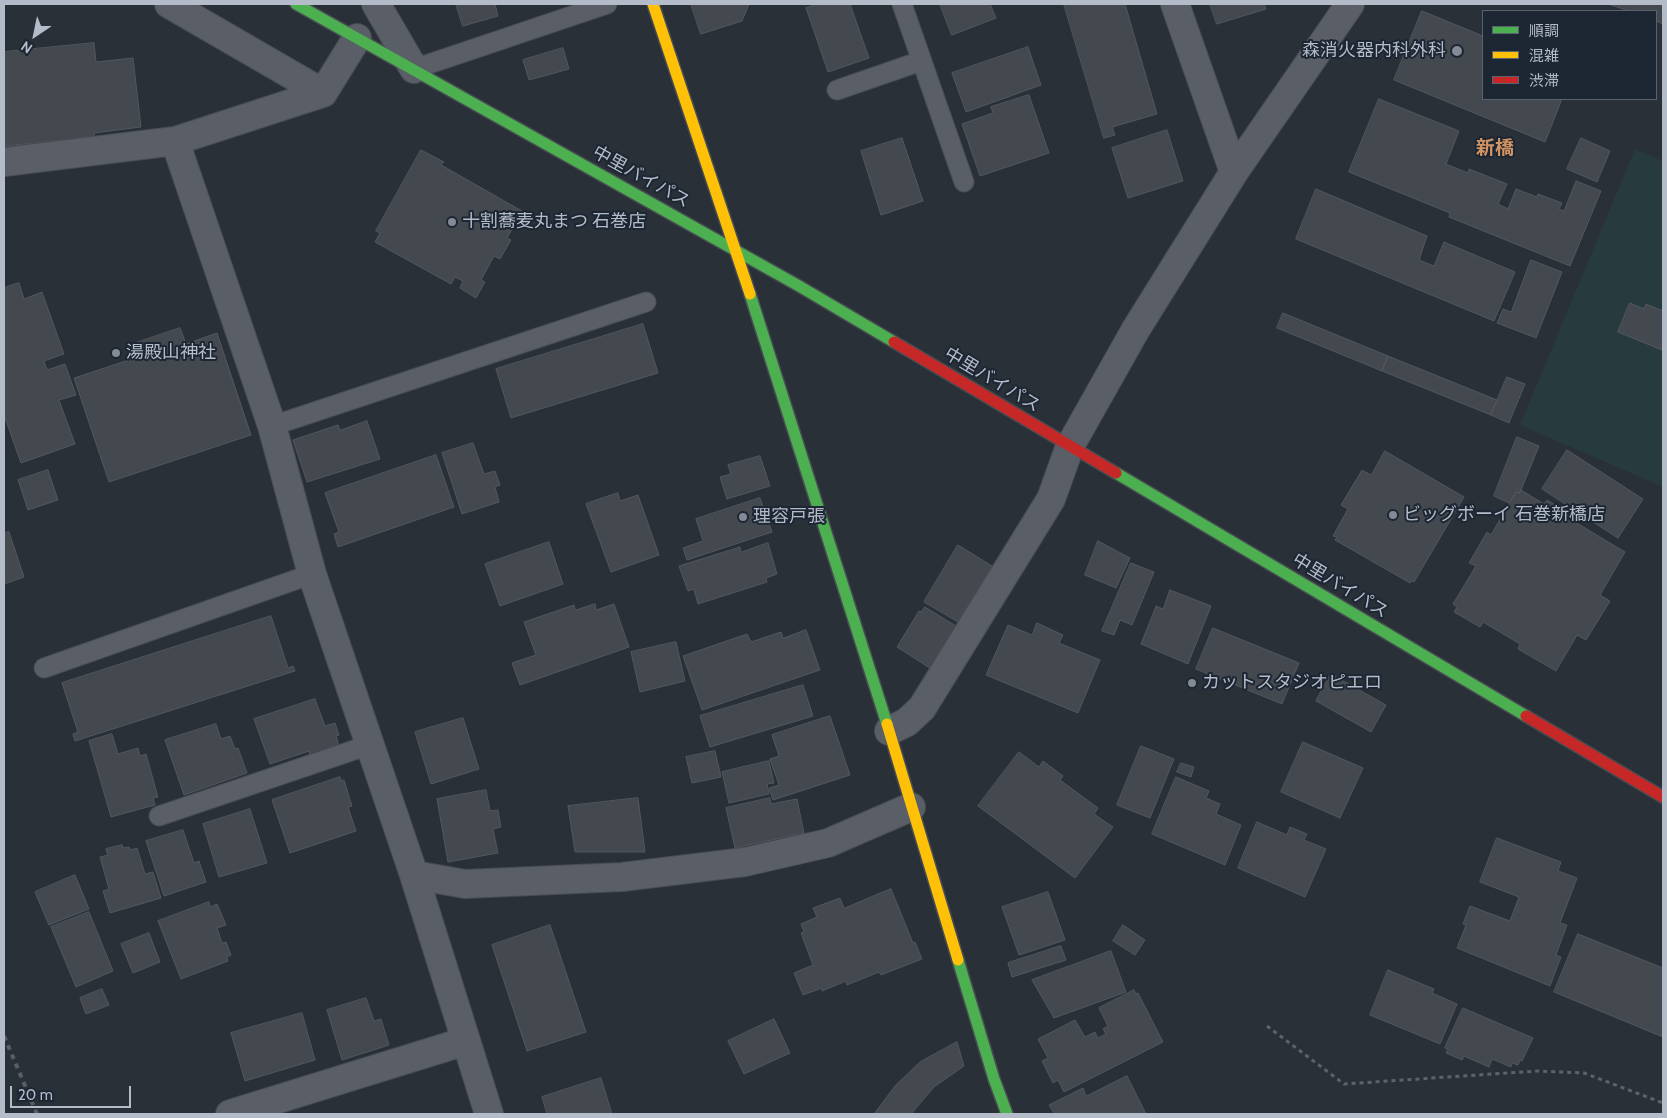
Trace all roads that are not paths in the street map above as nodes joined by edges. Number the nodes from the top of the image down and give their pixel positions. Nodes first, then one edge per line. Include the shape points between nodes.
1 (169, 4) edge
2 (297, 4) edge
3 (376, 4) edge
4 (607, 4) edge
5 (653, 4) edge
6 (902, 4) edge
7 (1175, 4) edge
8 (1350, 4) edge
9 (357, 38) junction
10 (921, 61) junction
11 (414, 69) junction
12 (838, 90) dead end
13 (323, 93) junction
14 (175, 142) junction
15 (4, 162) edge
16 (1234, 172) junction
17 (964, 182) dead end
18 (736, 250) junction
19 (646, 302) dead end
20 (272, 426) junction
21 (1070, 446) junction
22 (312, 574) junction
23 (44, 668) dead end
24 (889, 731) junction
25 (369, 745) junction
26 (1663, 797) edge
27 (911, 807) junction
28 (159, 816) dead end
29 (414, 875) junction
30 (466, 1041) junction
31 (230, 1114) edge
32 (489, 1114) edge
33 (1007, 1114) edge

1 - 13 street
2 - 9 street, 中里バイパス
3 - 11 street
4 - 11 lane
5 - 18 street
6 - 10 lane
7 - 16 street
8 - 16 street
9 - 11 street, 中里バイパス
9 - 13 street
10 - 12 lane
10 - 17 lane
11 - 18 street, 中里バイパス
13 - 14 street
14 - 15 street
14 - 20 street
16 - 21 street via 1136,329
18 - 21 street, 中里バイパス
18 - 24 street
19 - 20 lane
20 - 22 street
21 - 24 street via 1051,499 922,708 907,722
21 - 26 street, 中里バイパス
22 - 23 lane
22 - 25 street
24 - 27 street
25 - 28 lane
25 - 29 street
27 - 29 street via 828,843 745,862 622,876 465,884
27 - 33 street
29 - 30 street
30 - 31 street
30 - 32 street

